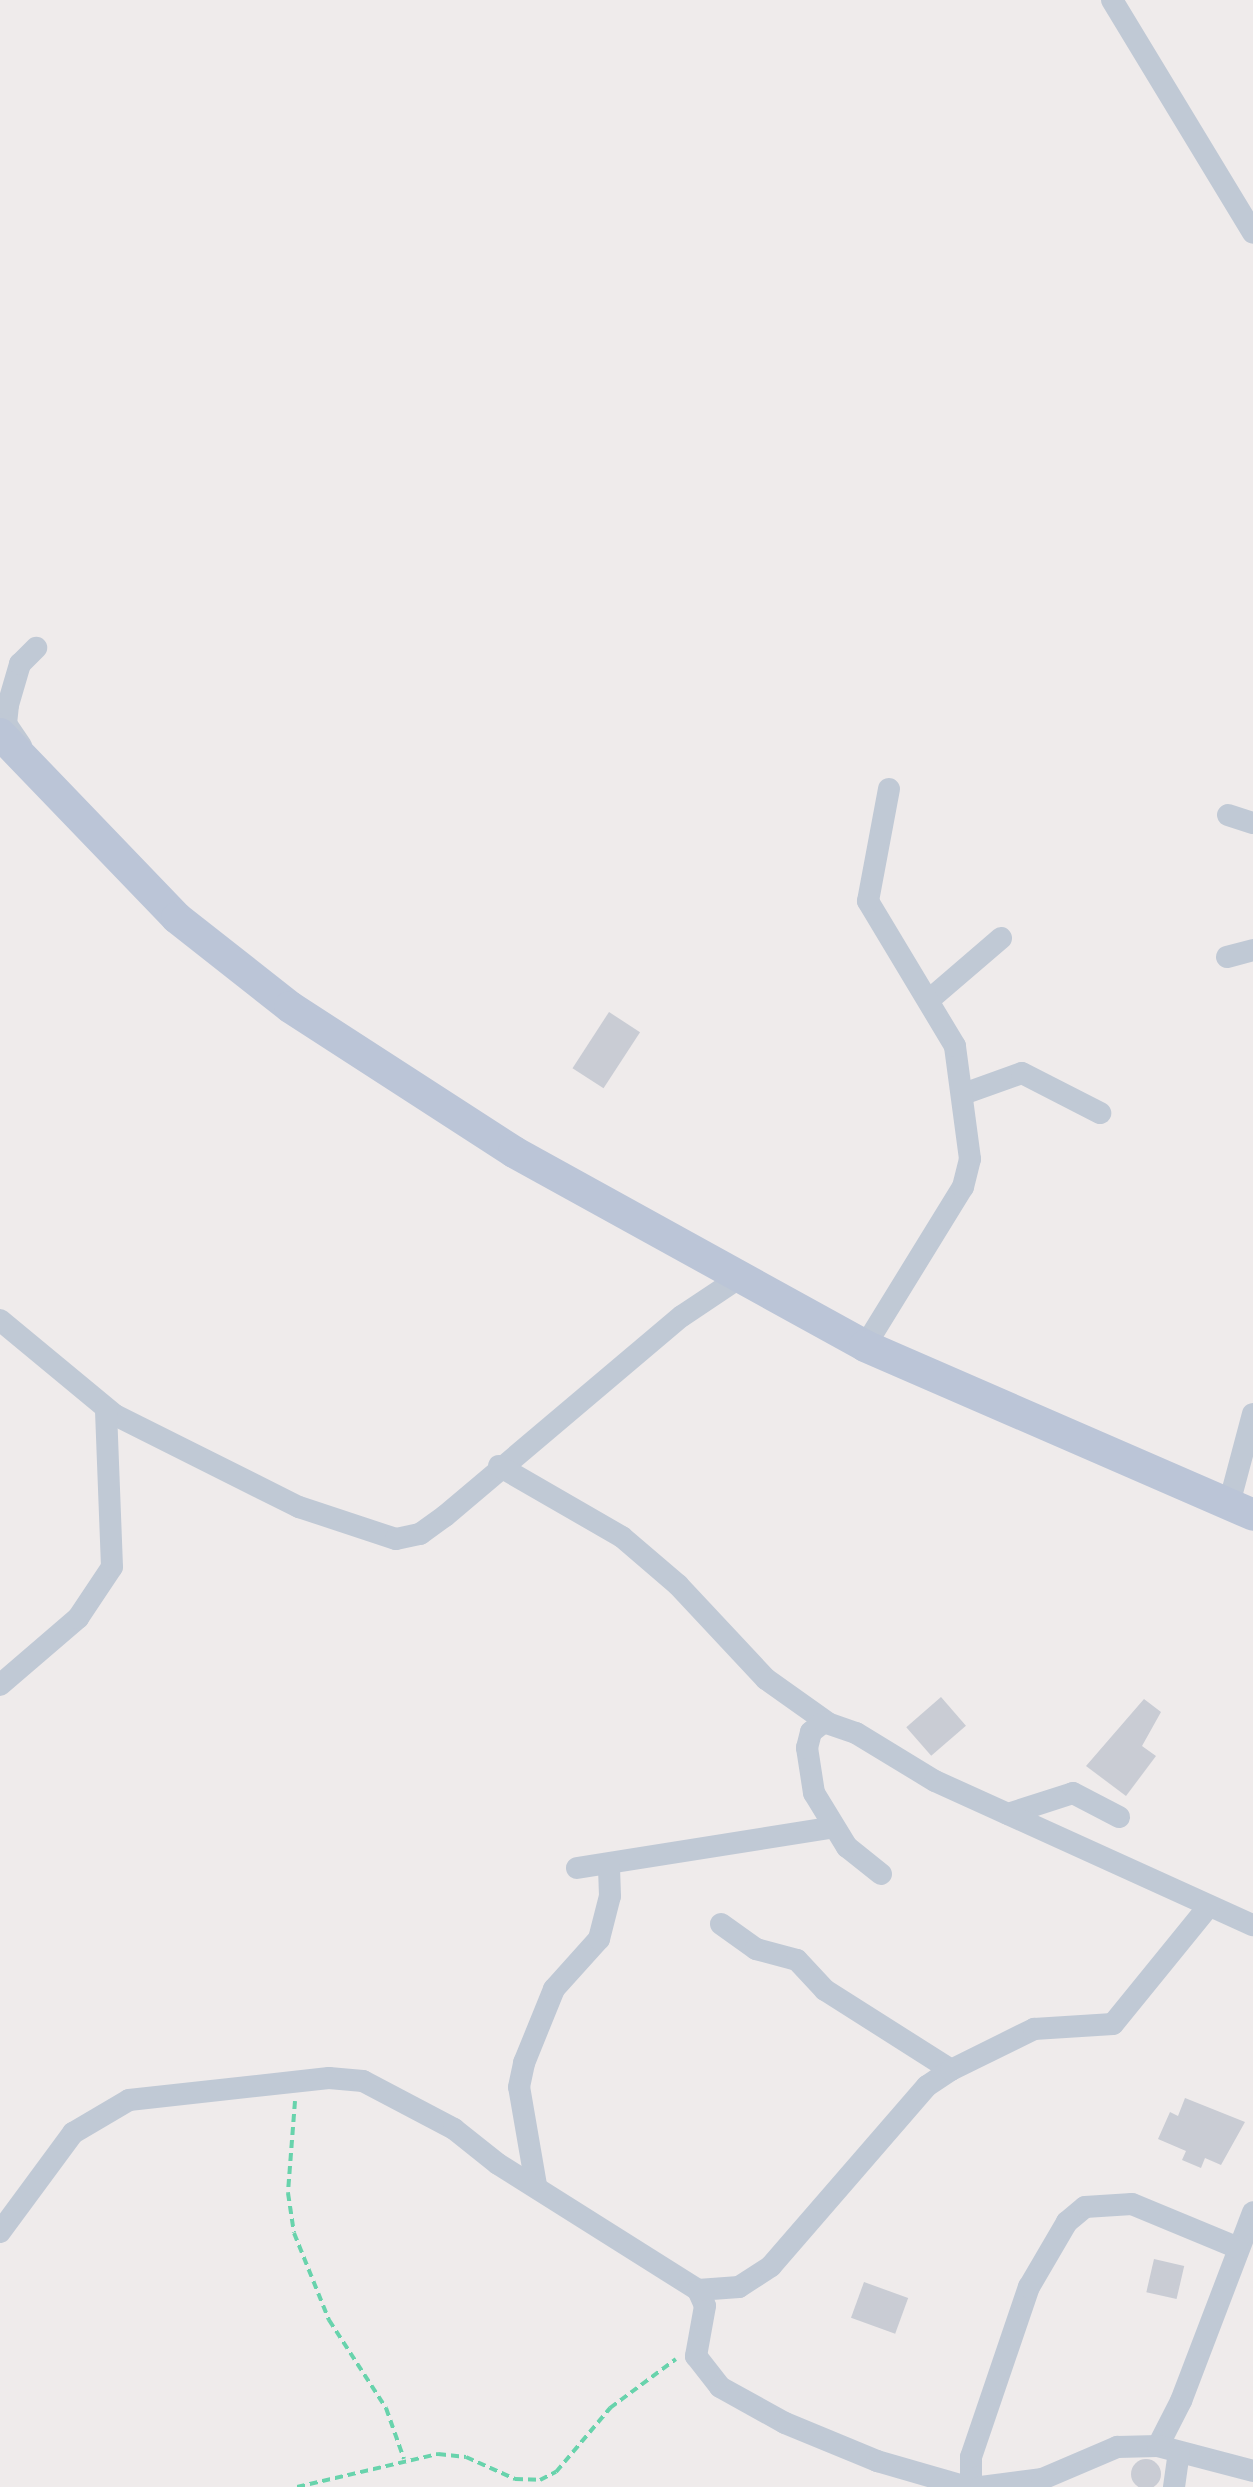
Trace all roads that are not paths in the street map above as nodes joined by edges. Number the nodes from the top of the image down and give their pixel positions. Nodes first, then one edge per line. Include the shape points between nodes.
1 (1112, 0) edge
2 (1253, 233) edge
3 (36, 648) dead end
4 (0, 734) edge
5 (42, 777) junction
6 (889, 789) dead end
7 (1228, 816) dead end
8 (1253, 823) edge
9 (1001, 938) dead end
10 (1253, 950) edge
11 (1227, 957) dead end
12 (930, 1000) junction
13 (966, 1093) junction
14 (1100, 1113) dead end
15 (739, 1278) junction
16 (0, 1320) edge
17 (865, 1346) junction
18 (106, 1409) junction
19 (1253, 1414) edge
20 (499, 1466) junction
21 (1245, 1517) edge
22 (0, 1685) edge
23 (828, 1723) junction
24 (1006, 1814) junction
25 (1118, 1817) dead end
26 (830, 1828) junction
27 (608, 1865) junction
28 (577, 1868) dead end
29 (880, 1874) dead end
30 (1209, 1906) junction
31 (720, 1924) dead end
32 (1253, 1925) edge
33 (951, 2070) junction
34 (536, 2185) junction
35 (1253, 2212) edge
36 (0, 2232) edge
37 (1242, 2254) edge
38 (698, 2290) junction
39 (1168, 2449) junction
40 (1253, 2471) edge
41 (967, 2487) edge
42 (981, 2487) edge
43 (1174, 2487) edge

1 - 2 street
3 - 5 street via 12,682 6,724
4 - 5 street
5 - 15 street via 177,918 290,1008 514,1152
6 - 12 street via 868,900
7 - 8 street
9 - 12 street
10 - 11 street
12 - 13 street via 955,1046
13 - 14 street via 1022,1074
13 - 17 street via 970,1160 963,1186
15 - 17 street
15 - 20 street via 682,1316
16 - 18 street
17 - 21 street
18 - 20 street via 368,1535 420,1534
18 - 22 street via 112,1567 69,1627
19 - 21 street
20 - 23 street via 622,1537 766,1679
23 - 24 street
23 - 26 street via 815,1726 807,1748 814,1793
24 - 25 street via 1073,1793
24 - 30 street
26 - 27 street
26 - 29 street
27 - 28 street
27 - 34 street via 610,1896 600,1938 554,1989 524,2062 519,2087
30 - 32 street
30 - 33 street via 1113,2024 1034,2029
31 - 33 street via 756,1949 797,1960 838,1999
33 - 38 street via 927,2086 771,2266 739,2287
34 - 36 street via 388,2090 363,2081 298,2081 129,2100 73,2133
34 - 38 street
35 - 37 street
37 - 39 street
37 - 41 street via 1132,2204 1085,2207 1067,2222 1029,2288
38 - 41 street via 704,2306 696,2345 706,2374 785,2423 877,2461
39 - 40 street
39 - 42 street via 1117,2446 1042,2479
39 - 43 street

